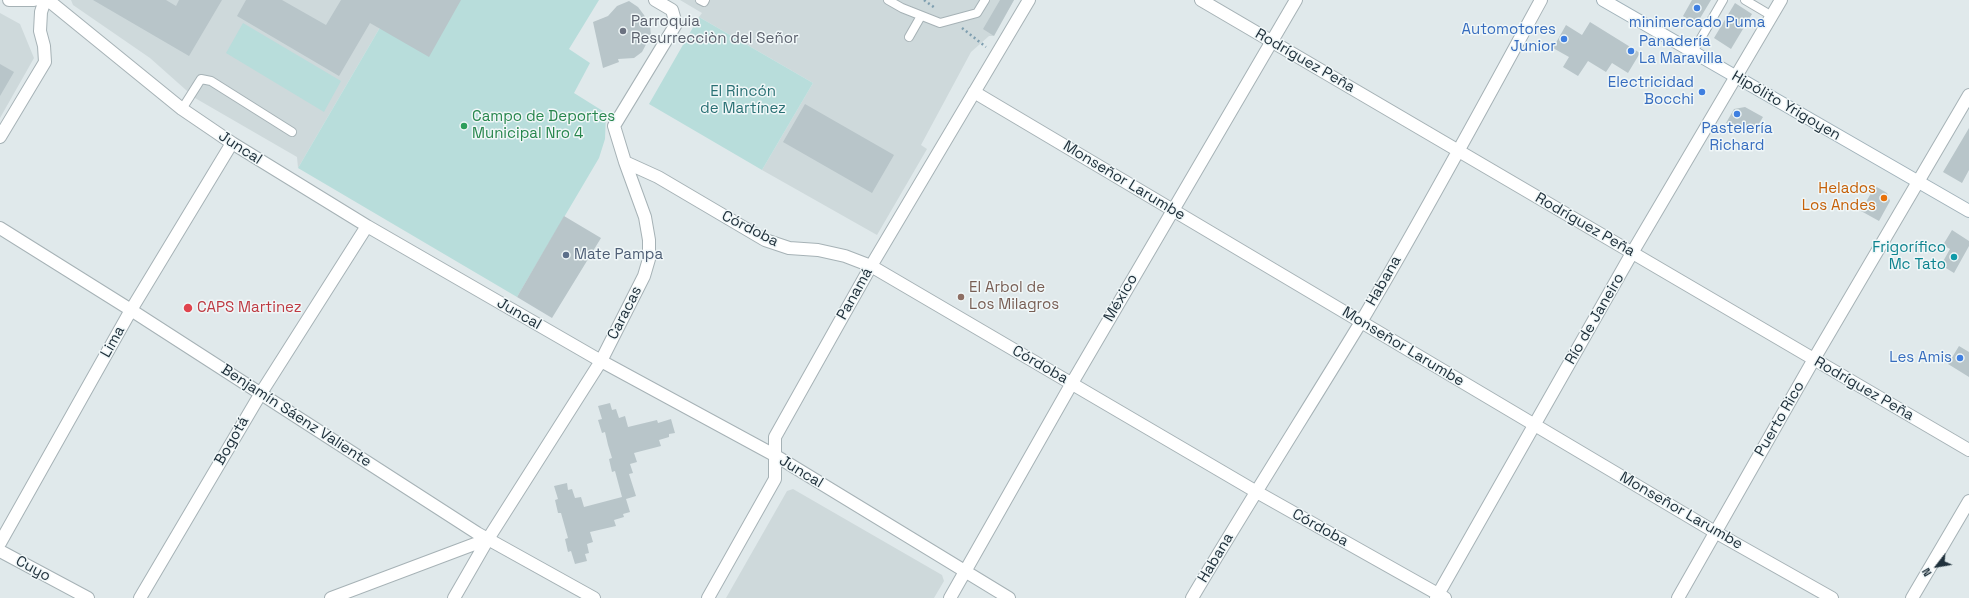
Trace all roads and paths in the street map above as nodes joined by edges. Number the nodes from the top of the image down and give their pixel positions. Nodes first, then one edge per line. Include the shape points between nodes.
1 (9, 0) edge
2 (34, 0) edge
3 (47, 0) edge
4 (655, 0) edge
5 (700, 0) edge
6 (705, 0) edge
7 (888, 0) edge
8 (985, 0) edge
9 (1029, 0) edge
10 (1201, 0) edge
11 (1296, 0) edge
12 (1541, 0) edge
13 (1603, 0) edge
14 (1723, 0) edge
15 (1745, 0) edge
16 (1781, 0) edge
17 (921, 16) junction
18 (1772, 16) junction
19 (909, 37) dead end
20 (1271, 41) junction
21 (1693, 52) junction
22 (1737, 77) junction
23 (974, 92) junction
24 (1969, 96) edge
25 (182, 109) junction
26 (292, 132) dead end
27 (0, 138) edge
28 (232, 143) junction
29 (1458, 151) junction
30 (625, 162) junction
31 (1918, 182) junction
32 (1173, 210) junction
33 (1969, 211) edge
34 (367, 226) junction
35 (0, 228) edge
36 (1632, 253) junction
37 (871, 266) junction
38 (132, 310) junction
39 (1361, 322) junction
40 (1814, 359) junction
41 (600, 361) junction
42 (1072, 383) junction
43 (261, 393) junction
44 (1534, 425) junction
45 (1969, 450) edge
46 (776, 456) junction
47 (1255, 491) junction
48 (1969, 501) edge
49 (1715, 532) junction
50 (488, 539) junction
51 (0, 543) edge
52 (0, 551) edge
53 (966, 571) junction
54 (1440, 597) edge
55 (88, 598) edge
56 (140, 598) edge
57 (331, 598) edge
58 (454, 598) edge
59 (594, 598) edge
60 (708, 598) edge
61 (950, 598) edge
62 (1009, 598) edge
63 (1192, 598) edge
64 (1678, 598) edge
65 (1832, 598) edge
66 (1912, 598) edge

1 - 2 street
3 - 25 street, Juncal
3 - 27 street via 41,12 40,31 45,62
4 - 30 street, Caracas via 672,10 676,24 614,126
5 - 6 lane
7 - 17 lane
8 - 17 lane via 977,13 940,23
9 - 23 street, Panamá
10 - 20 street, Rodríguez Peña
11 - 20 street, México
12 - 29 street, Habana
13 - 21 street, Hipólito Yrigoyen
14 - 21 lane
15 - 18 lane
16 - 18 street, Río de Janeiro
17 - 19 lane
18 - 22 street, Río de Janeiro
20 - 29 street, Rodríguez Peña
20 - 32 street, México
21 - 22 street, Hipólito Yrigoyen
22 - 31 street, Hipólito Yrigoyen
22 - 36 street, Río de Janeiro
23 - 32 street, Monseñor Larumbe
23 - 37 street, Panamá
24 - 31 street, Puerto Rico
25 - 26 lane via 201,78 211,81
25 - 28 street, Juncal
28 - 34 street, Juncal
28 - 38 street, Lima
29 - 36 street, Rodríguez Peña
29 - 39 street, Habana
30 - 37 street, Córdoba via 658,177 765,240 788,248 818,250 845,256
30 - 41 street, Caracas via 645,217 649,259 644,276
31 - 33 street, Hipólito Yrigoyen
31 - 40 street, Puerto Rico
32 - 39 street, Monseñor Larumbe
32 - 42 street, México
34 - 41 street, Juncal
34 - 43 street, Bogotá
35 - 38 street, Benjamín Sáenz Valiente
36 - 40 street, Rodríguez Peña
36 - 44 street, Río de Janeiro
37 - 42 street, Córdoba
37 - 46 street, Panamá via 775,437
38 - 43 street, Benjamín Sáenz Valiente
38 - 51 street, Lima
39 - 44 street, Monseñor Larumbe
39 - 47 street, Habana
40 - 45 street, Rodríguez Peña
40 - 49 street, Puerto Rico
41 - 46 street, Juncal
41 - 50 street, Caracas
42 - 47 street, Córdoba
42 - 53 street, México
43 - 50 street, Benjamín Sáenz Valiente
43 - 56 street, Bogotá
44 - 49 street, Monseñor Larumbe
44 - 54 street, Río de Janeiro
46 - 53 street, Juncal
46 - 60 street, Panamá via 775,479
47 - 54 street, Córdoba
47 - 63 street, Habana
48 - 66 street
49 - 64 street, Puerto Rico
49 - 65 street, Monseñor Larumbe
50 - 57 street
50 - 58 street, Caracas
50 - 59 street, Benjamín Sáenz Valiente
52 - 55 street, Cuyo
53 - 61 street, México
53 - 62 street, Juncal

